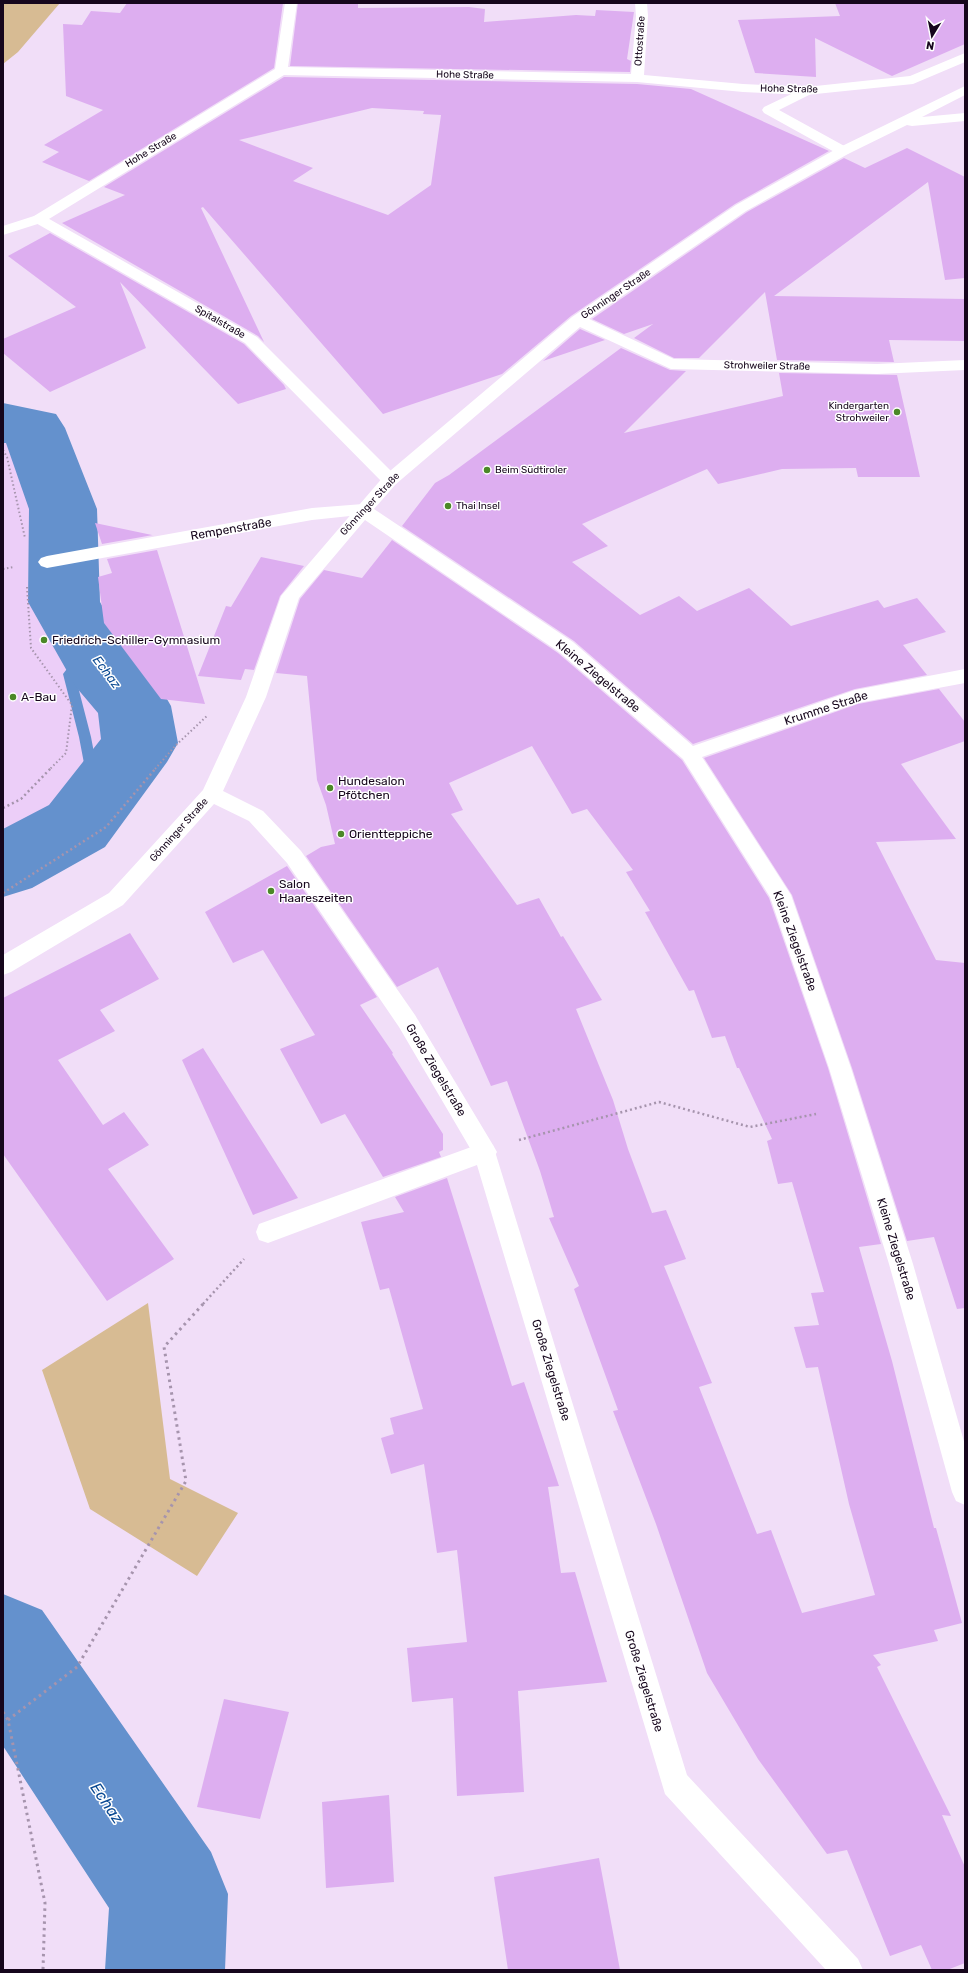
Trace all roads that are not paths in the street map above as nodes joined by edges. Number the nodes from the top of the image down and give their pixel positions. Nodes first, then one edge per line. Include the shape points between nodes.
1 (291, 3) edge
2 (641, 3) edge
3 (965, 57) edge
4 (281, 71) junction
5 (637, 78) junction
6 (965, 90) edge
7 (806, 91) junction
8 (965, 117) edge
9 (901, 122) junction
10 (843, 151) junction
11 (39, 219) junction
12 (3, 230) edge
13 (578, 320) junction
14 (965, 365) edge
15 (390, 480) junction
16 (363, 510) junction
17 (47, 562) dead end
18 (965, 676) edge
19 (690, 754) junction
20 (211, 794) junction
21 (3, 966) edge
22 (485, 1152) junction
23 (268, 1232) road end
24 (965, 1492) edge
25 (847, 1970) edge

1 - 4 street
2 - 5 street, Ottostraße
3 - 7 street, Hohe Straße via 912,80
4 - 5 street, Hohe Straße
4 - 11 street, Hohe Straße
5 - 7 street, Hohe Straße
6 - 9 street, Gönninger Straße
7 - 10 street via 769,110
8 - 9 street, Gönninger Straße
9 - 10 street, Gönninger Straße
10 - 13 street, Gönninger Straße via 740,208
11 - 12 street, Hohe Straße
11 - 15 street, Spitalstraße via 251,340
13 - 14 street, Strohweiler Straße via 671,364 877,369
13 - 15 street, Gönninger Straße
15 - 16 street, Gönninger Straße
16 - 17 street, Rempenstraße via 312,514
16 - 19 street, Kleine Ziegelstraße via 566,646
16 - 20 street, Gönninger Straße via 290,596 256,697
18 - 19 street, Krumme Straße via 855,696
19 - 24 street, Kleine Ziegelstraße via 780,895 840,1068 901,1264
20 - 21 street, Gönninger Straße via 116,900
20 - 22 street, Große Ziegelstraße via 256,816 294,857 407,1021
22 - 23 street
22 - 25 street, Große Ziegelstraße via 675,1784

